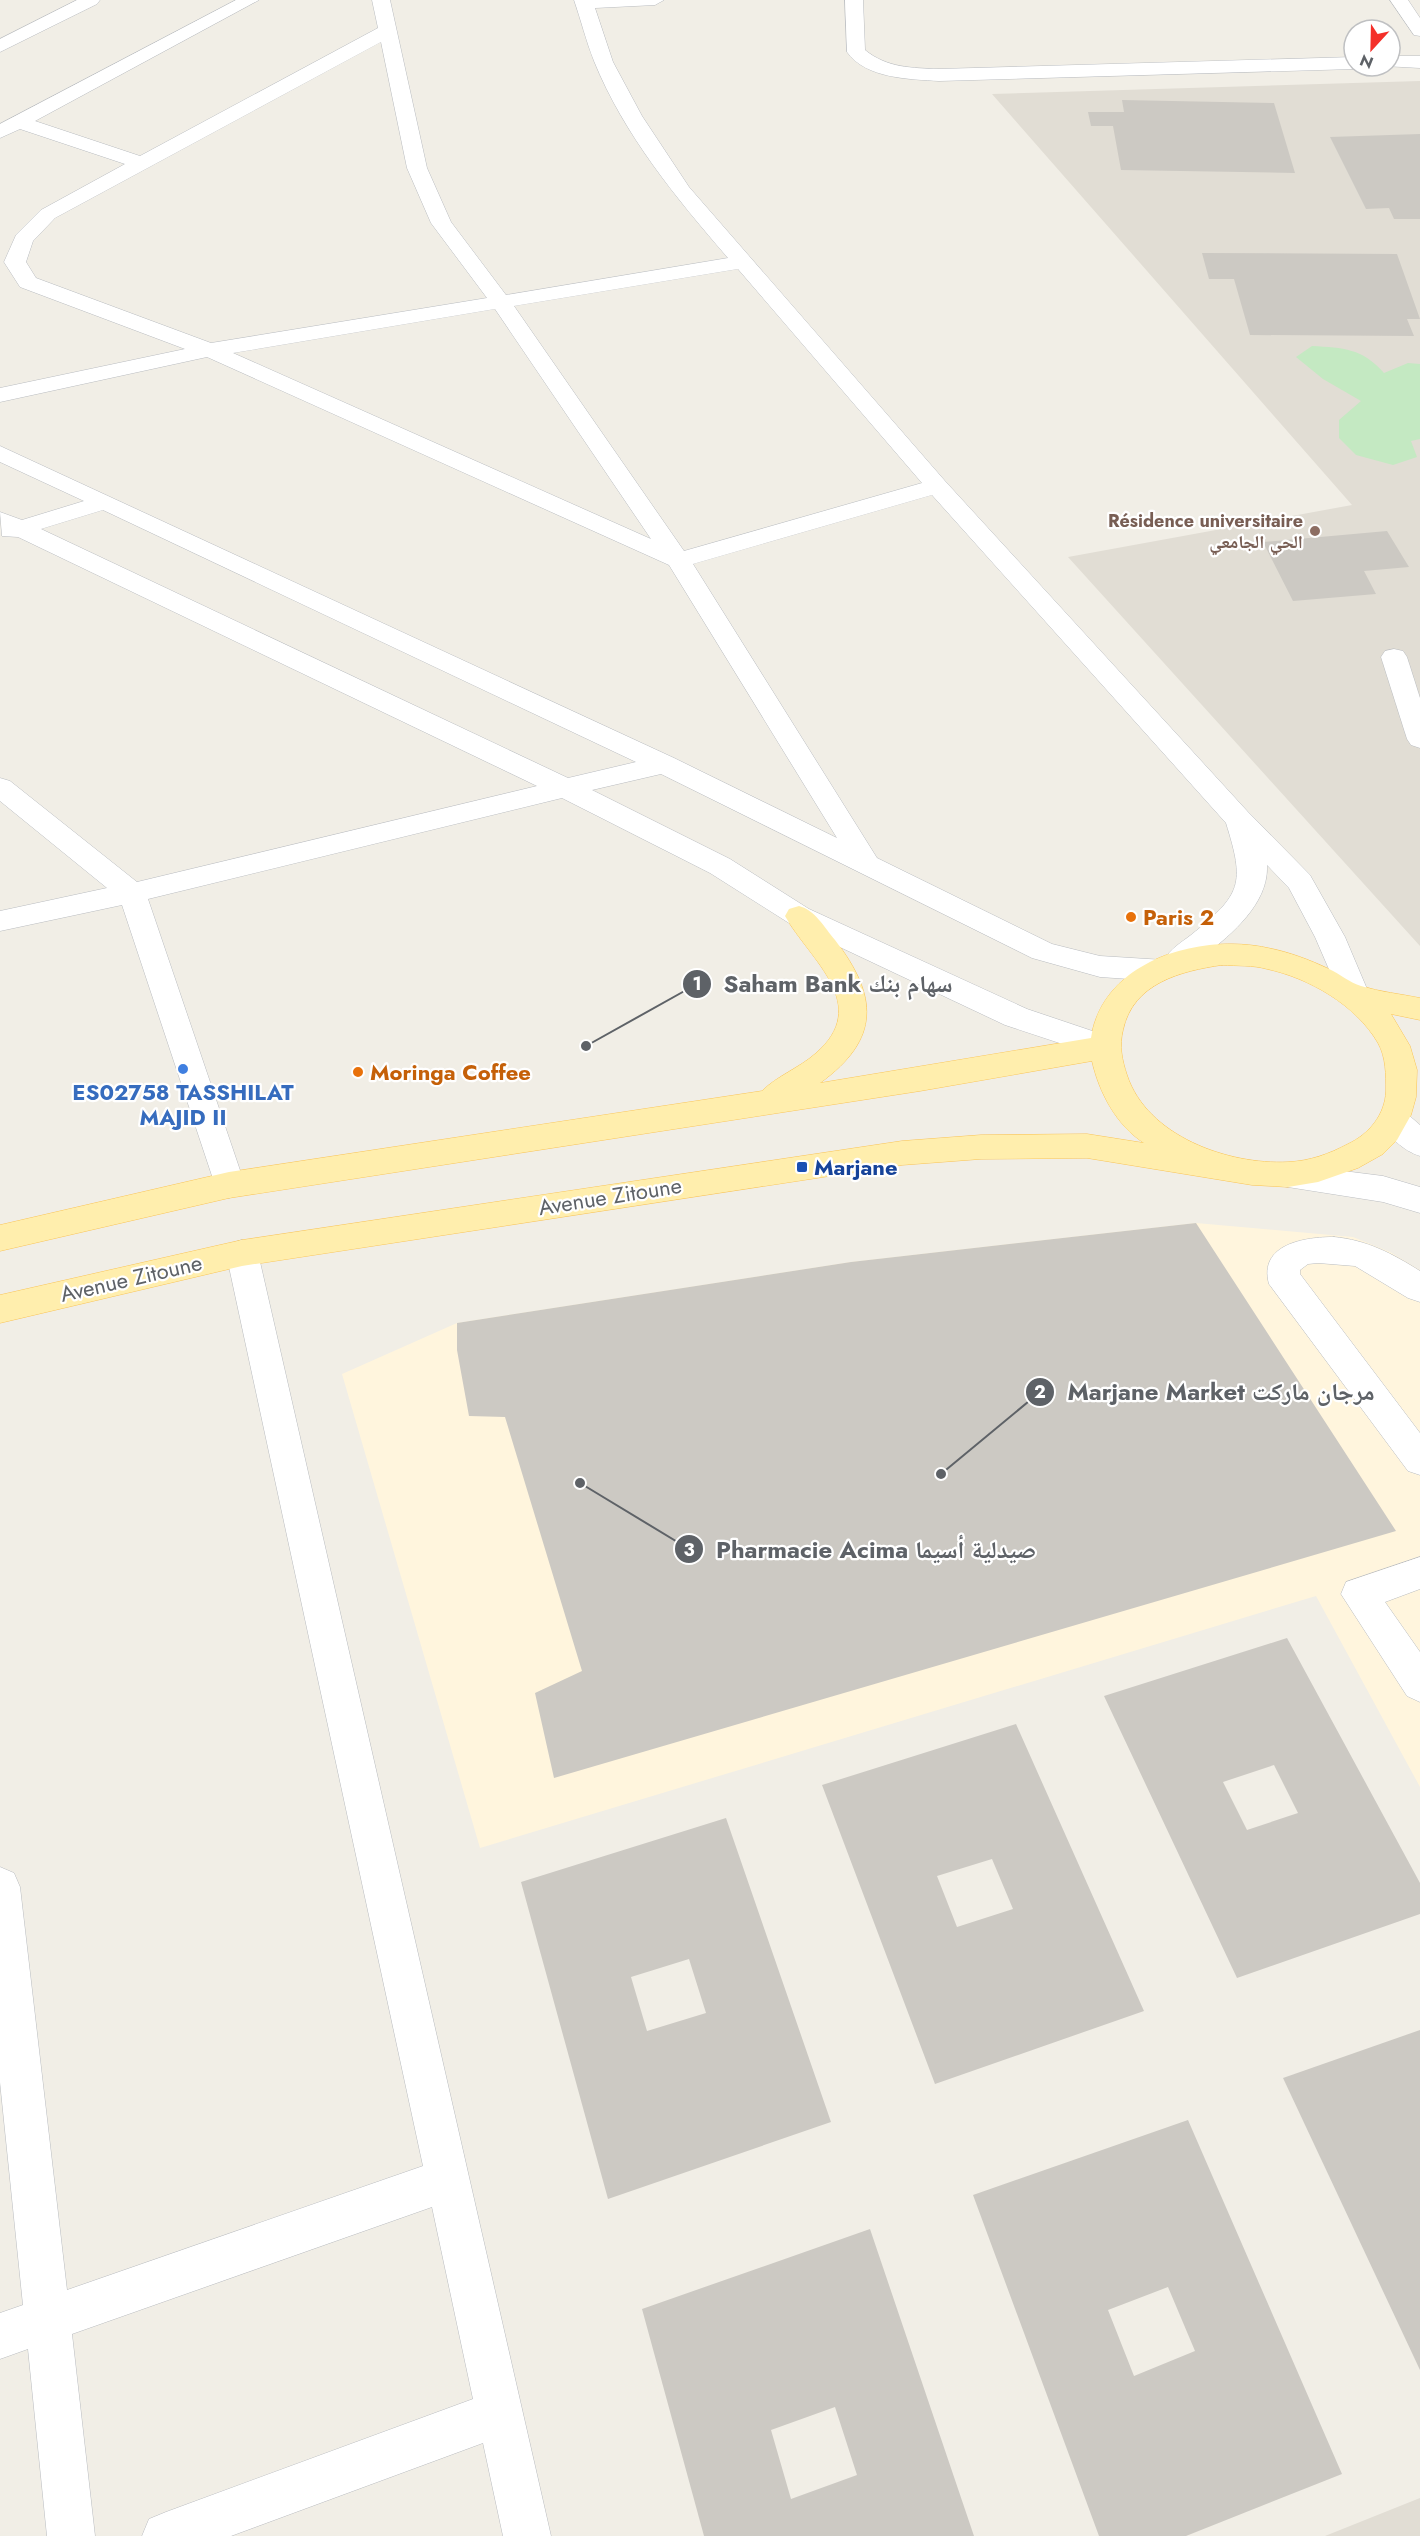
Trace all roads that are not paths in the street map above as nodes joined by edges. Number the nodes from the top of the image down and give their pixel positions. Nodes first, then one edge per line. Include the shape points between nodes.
1 (91, 0) edge
2 (250, 0) edge
3 (381, 0) edge
4 (655, 0) edge
5 (854, 0) edge
6 (1399, 0) edge
7 (584, 1) edge
8 (387, 31) junction
9 (1420, 31) edge
10 (0, 46) edge
11 (1402, 62) edge
12 (1420, 62) edge
13 (1342, 63) edge
14 (18, 122) junction
15 (0, 132) edge
16 (140, 163) junction
17 (743, 262) junction
18 (501, 301) junction
19 (209, 350) junction
20 (0, 395) edge
21 (0, 453) edge
22 (937, 486) junction
23 (106, 502) junction
24 (7, 527) edge
25 (678, 560) junction
26 (1394, 657) dead end
27 (1420, 739) edge
28 (664, 764) junction
29 (0, 787) edge
30 (563, 787) junction
31 (1238, 819) junction
32 (867, 864) junction
33 (132, 893) junction
34 (799, 916) junction
35 (0, 921) edge
36 (1168, 966) junction
37 (1355, 996) junction
38 (1420, 1010) edge
39 (1105, 1047) junction
40 (768, 1101) junction
41 (1404, 1113) edge
42 (1420, 1144) edge
43 (1226, 1169) junction
44 (1280, 1175) junction
45 (229, 1185) junction
46 (1420, 1200) edge
47 (0, 1238) edge
48 (242, 1252) junction
49 (1420, 1288) edge
50 (0, 1309) edge
51 (1420, 1460) edge
52 (1420, 1573) edge
53 (1420, 1684) edge
54 (0, 1887) edge
55 (4, 1958) edge
56 (448, 2179) junction
57 (47, 2320) junction
58 (0, 2336) edge
59 (500, 2413) junction
60 (71, 2536) edge
61 (166, 2536) edge
62 (527, 2536) edge

1 - 10 street
2 - 14 street
3 - 8 street
4 - 7 street
5 - 13 street via 856,52 865,61 889,71 939,75
6 - 9 street
7 - 17 street via 604,62 653,152 681,191
8 - 16 street
8 - 18 street via 417,168 427,195 441,223
11 - 12 street
14 - 15 street
14 - 16 street
16 - 19 street via 48,214 23,239 15,262 28,282
17 - 18 street
17 - 22 street
18 - 19 street
18 - 25 street
19 - 20 street
19 - 25 street
21 - 23 street
22 - 25 street
22 - 31 street
23 - 24 street
23 - 28 street
24 - 30 street
25 - 32 street
26 - 27 street
28 - 30 street
28 - 32 street
29 - 33 street
30 - 33 street
30 - 34 street via 720,866
31 - 36 street via 1253,871 1244,900 1226,921
31 - 37 street via 1300,882 1330,937
32 - 36 street via 1042,951 1079,965 1121,970
33 - 35 street
33 - 45 street
34 - 39 street via 1016,1017
34 - 40 main road via 842,968 853,994 854,1015 846,1038 831,1058
36 - 37 main road via 1222,955 1269,958 1315,973
36 - 39 main road via 1137,984 1119,1002 1108,1023
37 - 38 main road
37 - 41 main road via 1381,1021 1398,1050 1404,1080
39 - 40 main road
39 - 43 main road via 1110,1077 1126,1106 1145,1126 1186,1154
40 - 45 main road
41 - 42 street
41 - 44 main road via 1368,1150 1329,1168
43 - 44 main road
43 - 48 main road, Avenue Zitoune via 1087,1146 902,1153
44 - 46 street via 1383,1189
45 - 47 main road
48 - 50 main road, Avenue Zitoune
48 - 56 street
49 - 51 street via 1356,1251 1342,1249 1301,1252 1285,1264 1283,1274 1286,1284
52 - 53 street via 1359,1594
54 - 55 street
55 - 57 street
56 - 57 street
56 - 59 street
57 - 58 street
57 - 60 street
59 - 61 street
59 - 62 street

